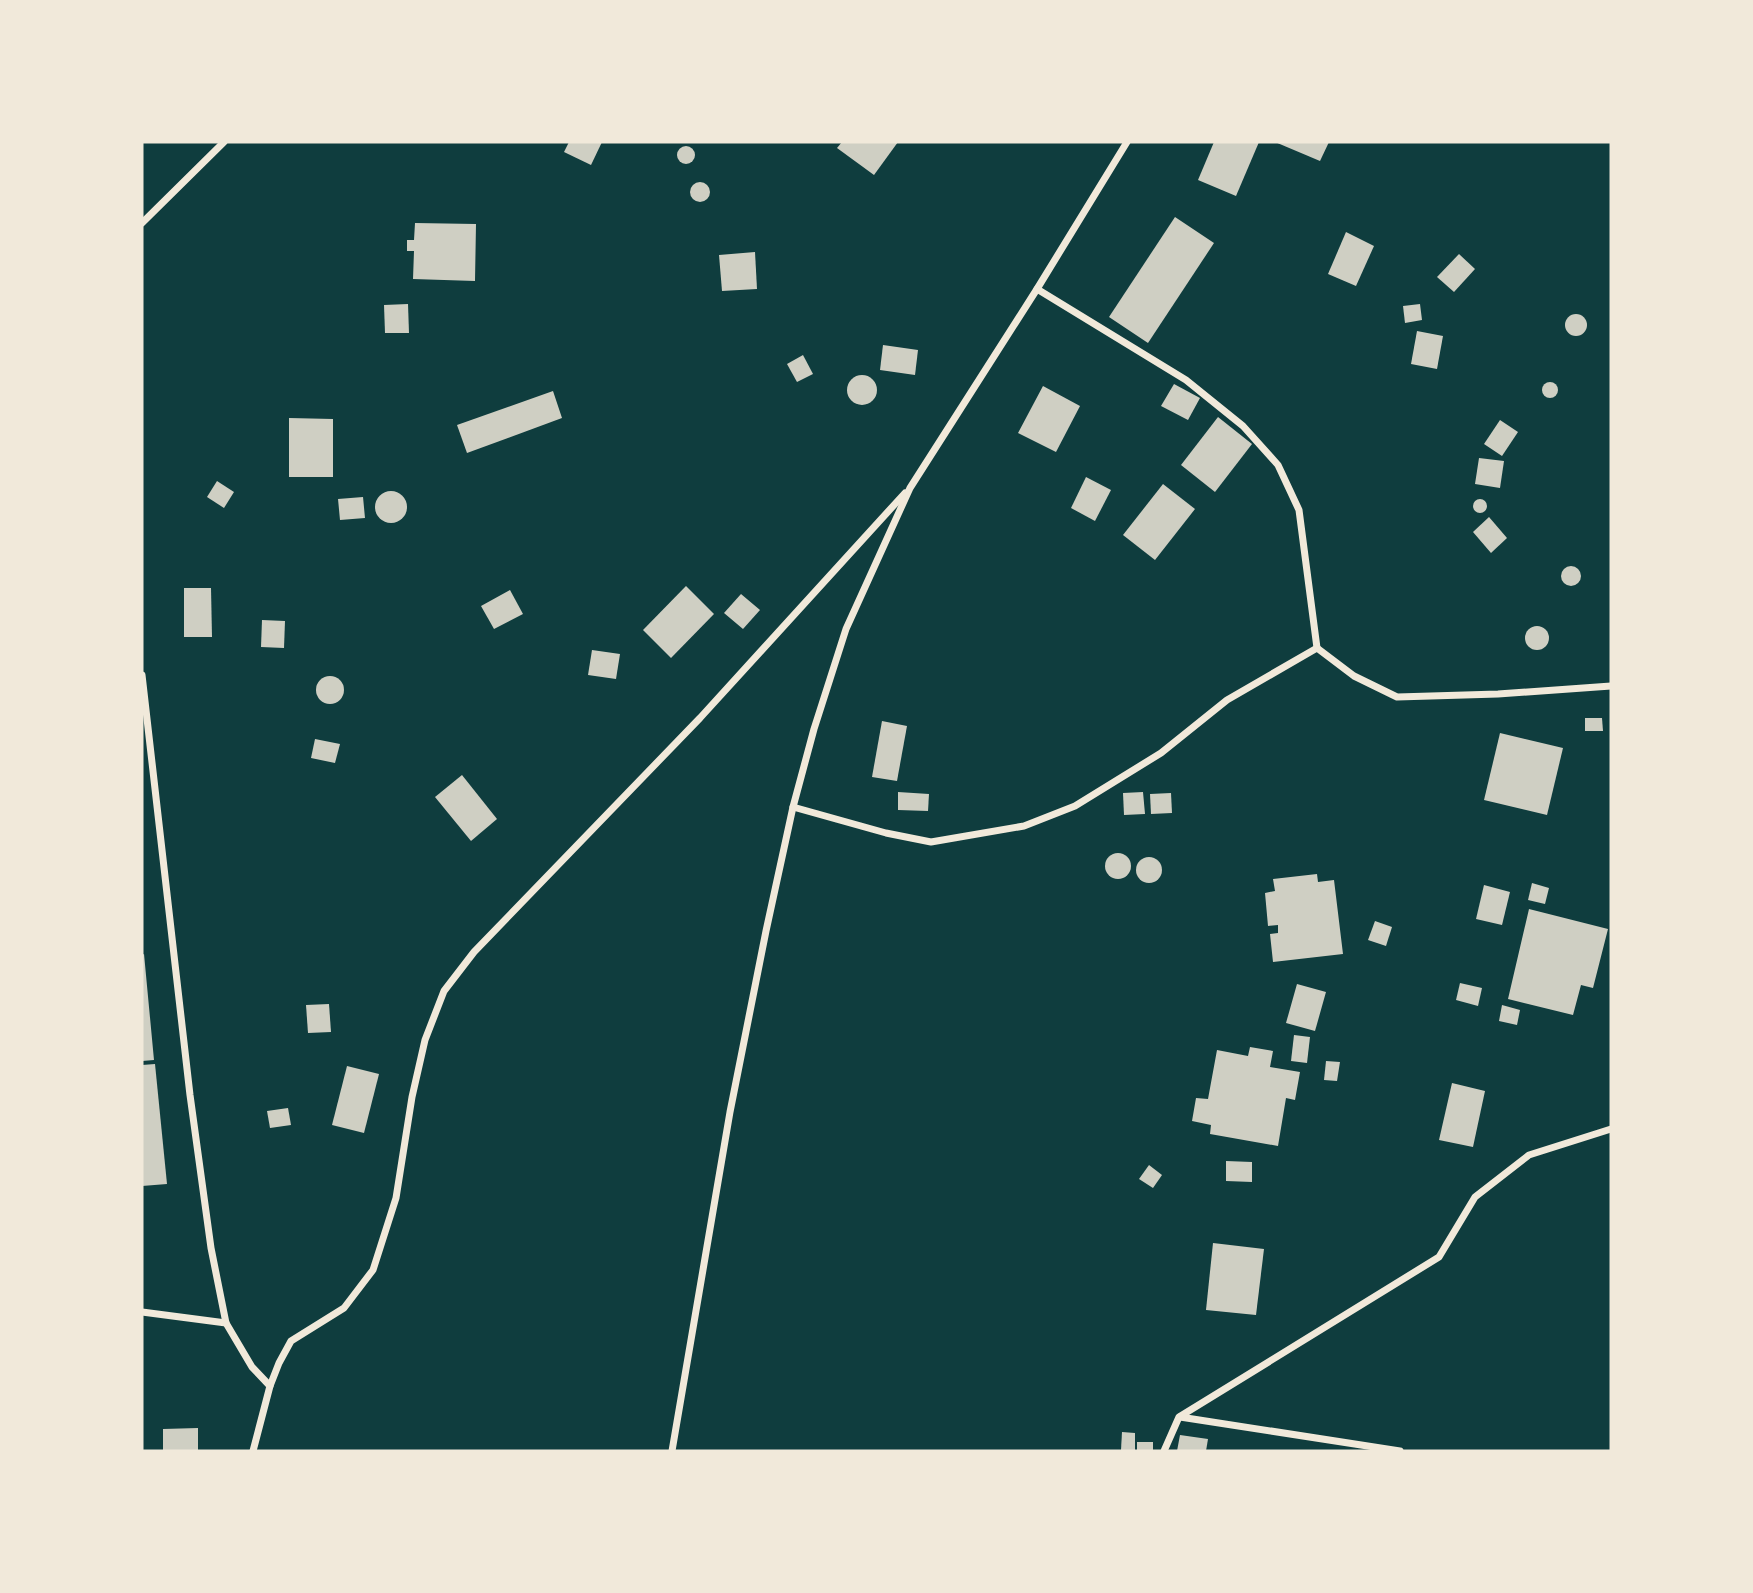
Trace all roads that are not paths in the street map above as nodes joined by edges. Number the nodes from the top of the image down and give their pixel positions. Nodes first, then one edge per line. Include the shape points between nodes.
1 (224, 142) edge
2 (1127, 142) edge
3 (142, 223) edge
4 (1037, 289) junction
5 (910, 488) junction
6 (1317, 648) junction
7 (142, 675) edge
8 (1611, 686) edge
9 (793, 807) junction
10 (1611, 1129) edge
11 (142, 1312) edge
12 (226, 1323) junction
13 (270, 1387) junction
14 (1179, 1417) junction
15 (253, 1451) edge
16 (672, 1451) edge
17 (1164, 1451) edge
18 (1400, 1451) edge

1 - 3 street
2 - 4 street
4 - 5 street
4 - 6 street via 1186,380 1243,426 1278,465 1299,510
5 - 9 street via 846,629
5 - 13 street via 700,719 474,952 444,991 425,1040 396,1198 373,1270 344,1308 291,1341
6 - 8 street via 1354,676 1397,697
6 - 9 street via 1227,699 1161,753 1074,806 1024,826 931,842
7 - 12 street via 190,1095
9 - 16 street via 730,1112
10 - 14 street via 1529,1155 1475,1197 1439,1257
11 - 12 street
12 - 13 street via 252,1367
13 - 15 street
14 - 17 street
14 - 18 street

